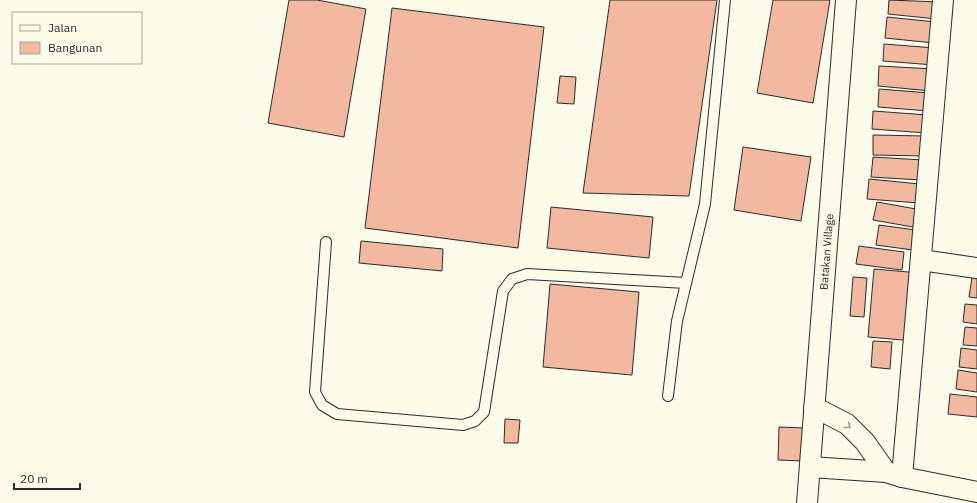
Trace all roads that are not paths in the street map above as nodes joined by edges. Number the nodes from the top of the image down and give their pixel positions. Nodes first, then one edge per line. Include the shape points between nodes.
1 (725, 0) edge
2 (846, 0) edge
3 (943, 0) edge
4 (326, 242) dead end
5 (921, 260) junction
6 (977, 268) edge
7 (686, 283) junction
8 (668, 396) dead end
9 (814, 407) junction
10 (810, 467) junction
11 (894, 474) junction
12 (977, 492) edge
13 (807, 503) edge

1 - 7 lane via 705,204
2 - 9 street, Batakan Village
3 - 5 street
4 - 7 lane via 315,392 322,405 337,414 463,425 474,421 484,412 503,291 512,279 527,274
5 - 6 street
5 - 11 street
7 - 8 lane via 677,321
9 - 10 street, Batakan Village
9 -> 11 street via 847,424
10 - 11 street
10 - 13 street, Batakan Village
11 - 12 street

